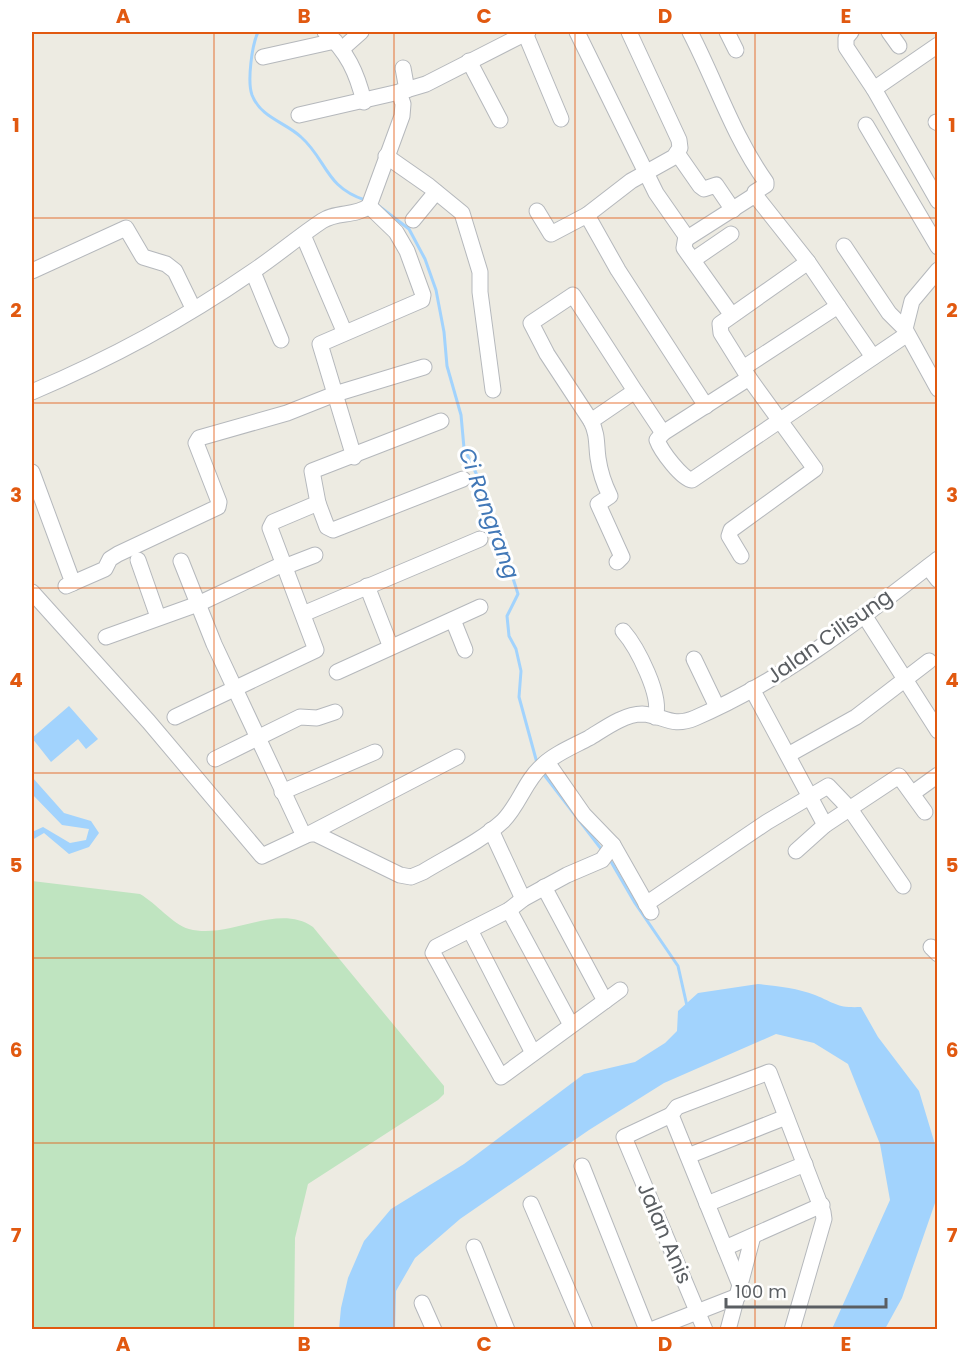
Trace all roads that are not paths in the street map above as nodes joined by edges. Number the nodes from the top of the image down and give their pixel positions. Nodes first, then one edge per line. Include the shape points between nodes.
1 (361, 32) edge
2 (526, 32) edge
3 (577, 32) edge
4 (629, 32) edge
5 (690, 32) edge
6 (727, 32) edge
7 (851, 32) edge
8 (889, 32) edge
9 (334, 40) edge
10 (938, 45) edge
11 (899, 46) dead end
12 (736, 50) dead end
13 (263, 57) dead end
14 (469, 61) junction
15 (403, 68) dead end
16 (874, 89) junction
17 (403, 91) junction
18 (364, 102) junction
19 (299, 115) dead end
20 (561, 119) dead end
21 (500, 120) dead end
22 (866, 126) dead end
23 (677, 153) junction
24 (386, 156) junction
25 (645, 172) junction
26 (436, 192) junction
27 (755, 195) junction
28 (372, 200) junction
29 (938, 201) edge
30 (733, 210) junction
31 (537, 211) dead end
32 (587, 214) junction
33 (413, 220) dead end
34 (303, 234) junction
35 (731, 234) dead end
36 (686, 239) junction
37 (844, 246) dead end
38 (938, 247) edge
39 (693, 260) junction
40 (808, 262) junction
41 (938, 270) edge
42 (32, 271) edge
43 (253, 272) junction
44 (838, 306) junction
45 (193, 308) junction
46 (731, 314) junction
47 (344, 331) junction
48 (906, 332) junction
49 (281, 340) dead end
50 (873, 357) junction
51 (424, 367) dead end
52 (746, 373) junction
53 (938, 388) edge
54 (494, 390) dead end
55 (635, 391) junction
56 (32, 392) edge
57 (335, 394) junction
58 (706, 406) junction
59 (780, 419) junction
60 (441, 421) dead end
61 (591, 421) junction
62 (663, 434) junction
63 (354, 457) junction
64 (32, 472) edge
65 (463, 479) dead end
66 (318, 503) junction
67 (480, 539) dead end
68 (315, 555) dead end
69 (741, 556) dead end
70 (138, 560) dead end
71 (181, 561) dead end
72 (617, 562) dead end
73 (932, 563) edge
74 (283, 566) junction
75 (938, 580) edge
76 (367, 586) junction
77 (32, 592) edge
78 (198, 604) junction
79 (480, 607) dead end
80 (303, 614) junction
81 (864, 615) junction
82 (158, 617) junction
83 (453, 620) junction
84 (623, 631) dead end
85 (106, 637) dead end
86 (390, 645) junction
87 (465, 650) dead end
88 (694, 659) dead end
89 (929, 661) dead end
90 (337, 672) dead end
91 (904, 682) junction
92 (235, 689) junction
93 (752, 689) junction
94 (717, 707) junction
95 (335, 712) dead end
96 (175, 717) dead end
97 (655, 717) junction
98 (937, 730) edge
99 (257, 738) junction
100 (375, 752) dead end
101 (788, 755) junction
102 (457, 757) dead end
103 (215, 759) dead end
104 (541, 768) junction
105 (938, 775) edge
106 (282, 792) junction
107 (913, 793) junction
108 (810, 796) junction
109 (850, 809) junction
110 (925, 812) dead end
111 (825, 825) junction
112 (492, 831) junction
113 (306, 835) junction
114 (796, 851) dead end
115 (608, 853) junction
116 (903, 886) dead end
117 (544, 887) junction
118 (523, 899) junction
119 (509, 910) junction
120 (470, 930) junction
121 (620, 990) dead end
122 (605, 1001) junction
123 (571, 1025) junction
124 (533, 1053) junction
125 (671, 1115) junction
126 (786, 1117) junction
127 (688, 1156) junction
128 (805, 1164) junction
129 (582, 1166) dead end
130 (531, 1204) dead end
131 (707, 1204) junction
132 (822, 1205) junction
133 (753, 1236) junction
134 (474, 1247) dead end
135 (725, 1248) junction
136 (739, 1290) junction
137 (422, 1304) dead end
138 (697, 1311) junction
139 (434, 1329) edge
140 (507, 1329) edge
141 (585, 1329) edge
142 (649, 1329) edge
143 (705, 1329) edge
144 (728, 1329) edge
145 (792, 1329) edge

1 - 9 street
2 - 14 street
2 - 20 street
3 - 25 street
4 - 23 street via 679,140
5 - 27 street via 739,139 766,182
6 - 12 street
7 - 16 street via 846,47
8 - 11 street
9 - 13 street
9 - 18 street via 353,68
10 - 16 street
14 - 17 street via 426,84
14 - 21 street
15 - 17 street
16 - 29 street
17 - 18 street
17 - 24 street via 402,116
18 - 19 street
22 - 38 street
23 - 25 street
23 - 30 street via 700,186 704,189 716,185
24 - 26 street
24 - 28 street
25 - 32 street
25 - 36 street
26 - 33 street
26 - 54 street via 459,208 478,259
27 - 30 street
27 - 40 street
28 - 34 street via 355,213 325,219
28 - 47 street via 407,251 423,296 422,300
30 - 36 street
31 - 32 street via 553,234
32 - 58 street via 618,270
34 - 43 street
34 - 47 street
35 - 39 street
36 - 39 street via 684,248
37 - 48 street
39 - 46 street
40 - 44 street
40 - 46 street
41 - 48 street via 912,301
42 - 45 street via 126,228 143,257 175,271
43 - 45 street
43 - 49 street
44 - 50 street
44 - 52 street
45 - 56 street via 107,357
46 - 52 street via 719,330
47 - 57 street via 320,344
48 - 50 street
48 - 53 street
50 - 59 street
51 - 57 street
52 - 58 street
52 - 59 street
55 - 61 street
55 - 61 street via 580,292 532,322 530,326
55 - 62 street
57 - 63 street
57 - 64 street via 287,413 198,439 218,507 118,554 105,569 69,585
58 - 62 street
59 - 62 street via 691,480 663,452 657,440
59 - 69 street via 814,469 731,530 729,536
60 - 63 street
61 - 72 street via 598,436 597,455 610,496 598,504 622,557
63 - 66 street via 312,471
65 - 66 street via 333,530 327,526
66 - 74 street via 271,524
67 - 76 street
68 - 74 street
70 - 82 street
71 - 78 street
73 - 75 street
73 - 81 street, Jalan Cilisung
74 - 78 street
74 - 80 street
76 - 80 street
76 - 86 street
77 - 113 street via 262,856
78 - 82 street
78 - 92 street
79 - 83 street
80 - 92 street via 315,651
81 - 91 street
81 - 93 street, Jalan Cilisung
82 - 85 street
83 - 86 street
83 - 87 street
84 - 97 street via 654,690 658,704
86 - 90 street
88 - 94 street
89 - 91 street
91 - 98 street
91 - 101 street via 850,720
92 - 96 street
92 - 99 street
93 - 94 street, Jalan Cilisung
93 - 101 street
94 - 97 street, Jalan Cilisung via 681,722
95 - 99 street via 317,718 300,717
97 - 104 street, Jalan Cilisung via 640,714 618,721
99 - 103 street
99 - 106 street
100 - 106 street
101 - 108 street
102 - 113 street
104 - 112 street via 516,808
104 - 115 street via 584,815
105 - 107 street
106 - 113 street
107 - 109 street via 899,776
107 - 110 street
108 - 109 street via 828,786
108 - 111 street
108 - 115 street via 648,908
109 - 111 street
109 - 116 street
111 - 114 street
112 - 113 street via 411,877 384,868 325,837
112 - 118 street
115 - 117 street
117 - 118 street
117 - 122 street
118 - 119 street
119 - 120 street
119 - 123 street
120 - 124 street
120 - 124 street via 436,946 433,953 500,1077
121 - 122 street
122 - 123 street
123 - 124 street
125 - 126 street via 677,1107 769,1072
125 - 127 street
125 - 138 street, Jalan Anis via 624,1137
126 - 127 street
126 - 128 street
127 - 131 street
128 - 131 street
128 - 132 street
129 - 142 street
130 - 141 street
131 - 135 street
132 - 133 street
132 - 145 street via 824,1219
133 - 135 street
133 - 136 street
134 - 140 street
135 - 136 street
136 - 138 street
136 - 144 street
137 - 139 street
138 - 142 street
138 - 143 street, Jalan Anis

